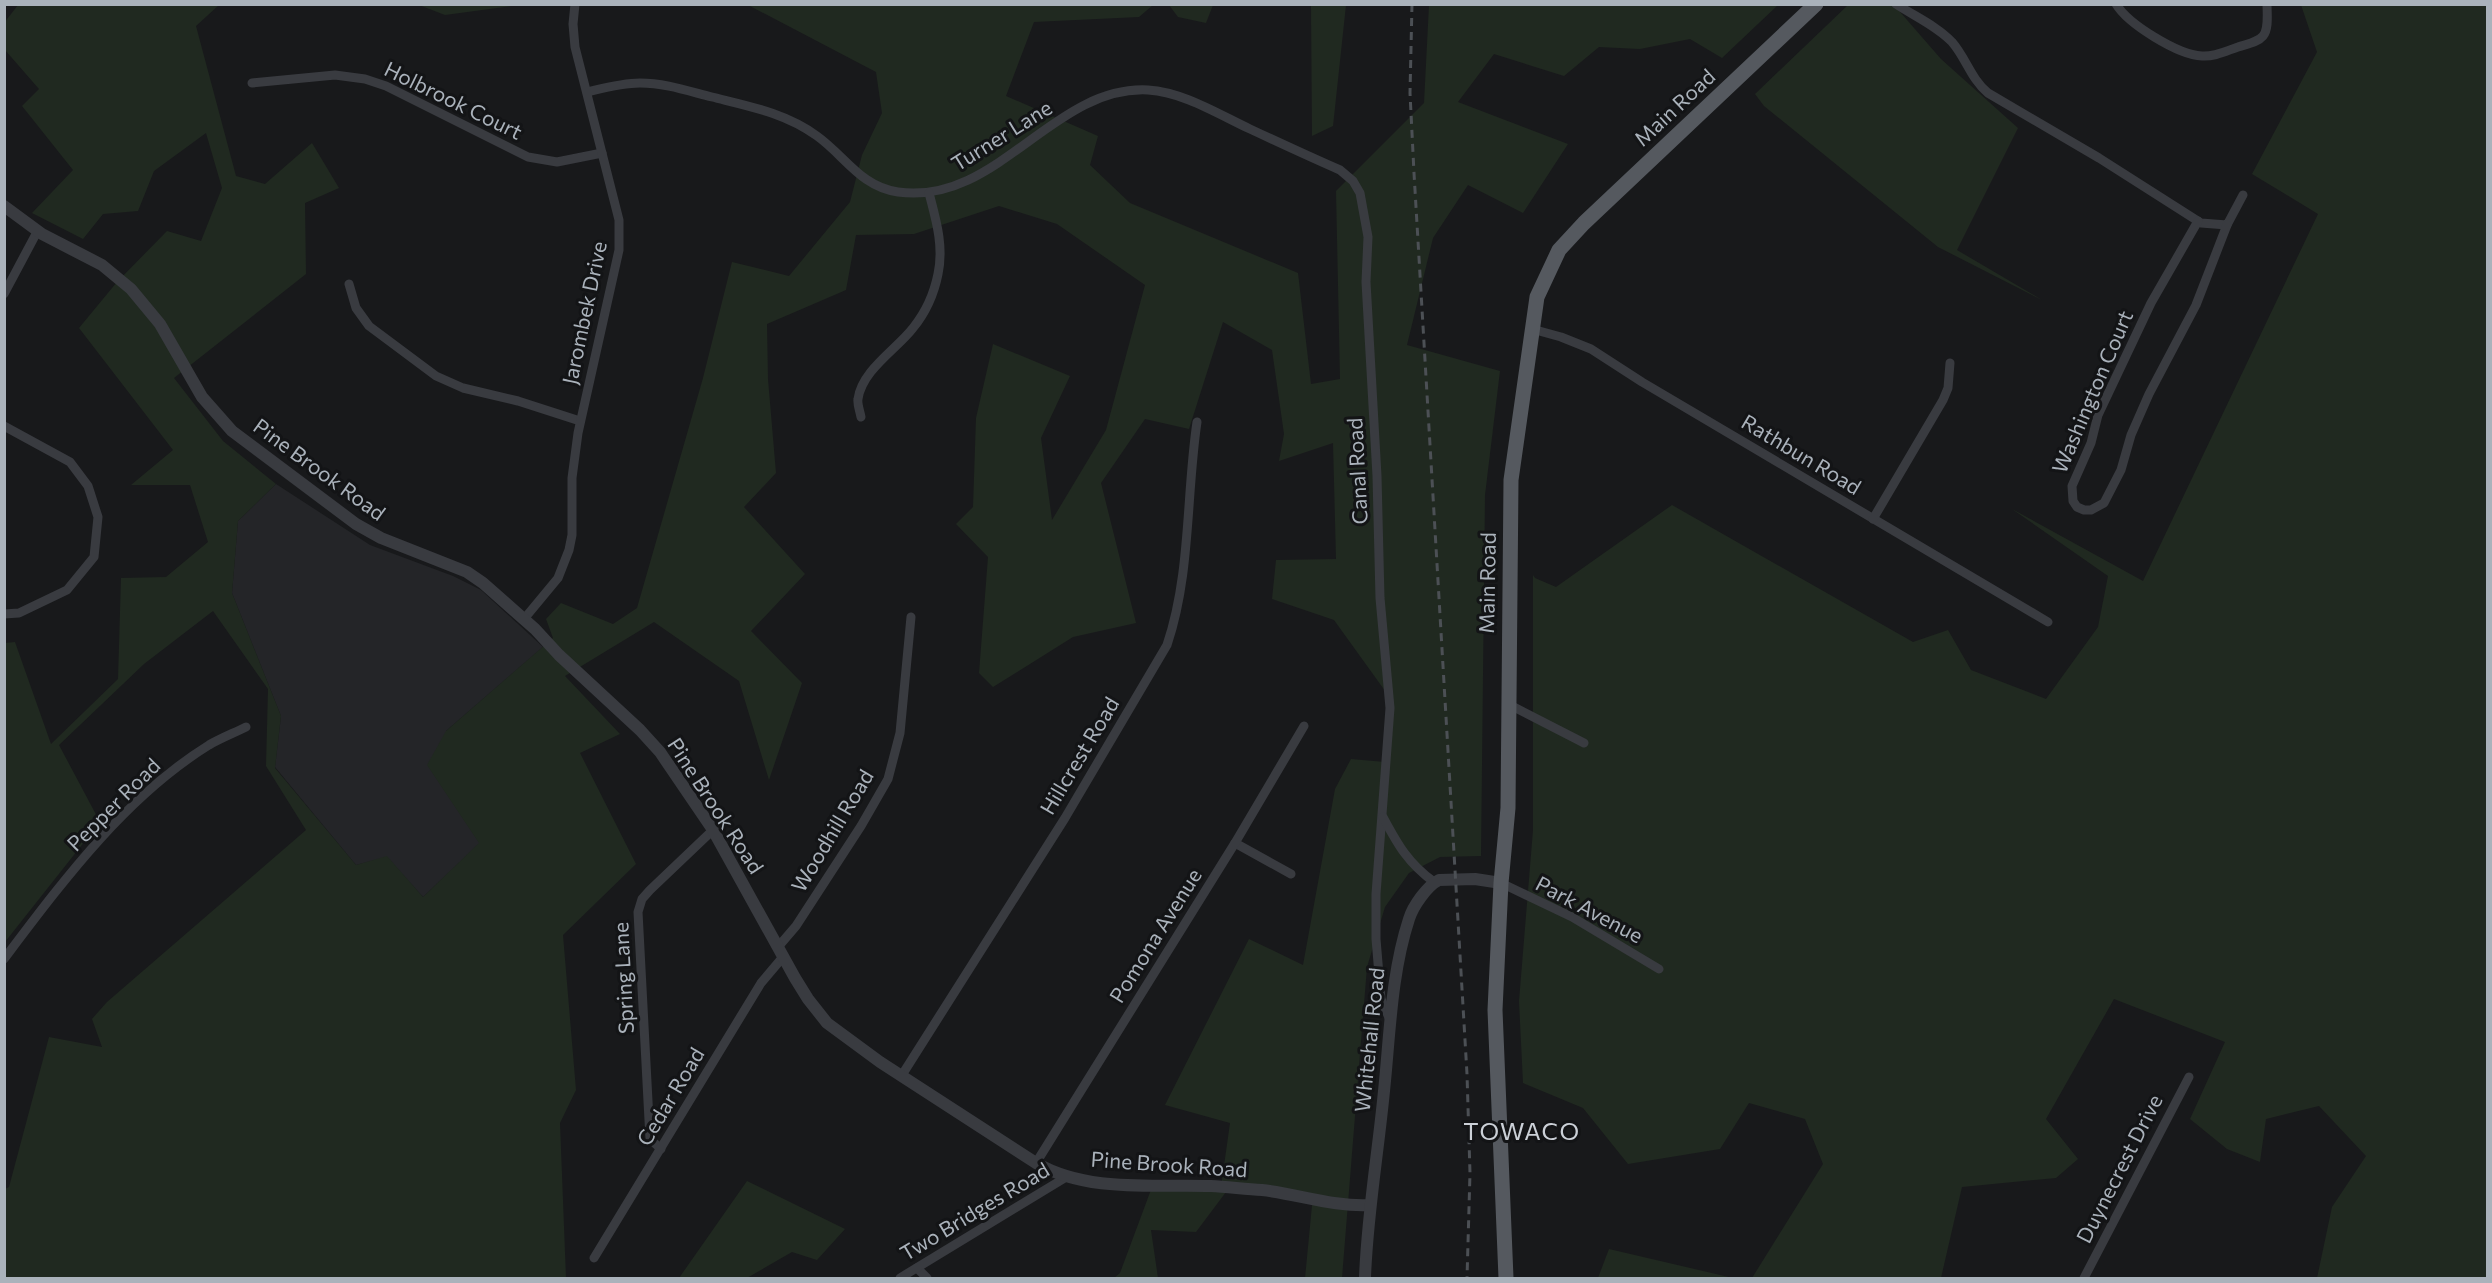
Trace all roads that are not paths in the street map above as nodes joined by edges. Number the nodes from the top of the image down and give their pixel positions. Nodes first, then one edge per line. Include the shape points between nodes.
1 (575, 4) edge
2 (1816, 4) edge
3 (1896, 4) edge
4 (2116, 4) edge
5 (2267, 4) edge
6 (252, 83) dead end
7 (587, 93) junction
8 (602, 153) junction
9 (1305, 154) joint
10 (929, 193) junction
11 (2243, 195) dead end
12 (4, 207) edge
13 (2198, 221) junction
14 (2227, 225) junction
15 (38, 232) junction
16 (349, 284) dead end
17 (4, 294) edge
18 (1532, 329) junction
19 (1950, 363) dead end
20 (861, 417) dead end
21 (580, 421) junction
22 (1197, 423) dead end
23 (4, 426) edge
24 (1873, 519) junction
25 (4, 614) edge
26 (911, 617) dead end
27 (524, 619) junction
28 (2048, 622) dead end
29 (1508, 704) junction
30 (1304, 726) dead end
31 (246, 727) dead end
32 (1584, 743) dead end
33 (1383, 817) junction
34 (713, 830) junction
35 (1235, 843) junction
36 (1291, 874) dead end
37 (1434, 882) junction
38 (1501, 883) junction
39 (781, 952) junction
40 (4, 959) edge
41 (1659, 969) dead end
42 (1390, 1021) junction
43 (902, 1075) junction
44 (2188, 1077) dead end
45 (661, 1149) junction
46 (1036, 1163) junction
47 (1068, 1176) junction
48 (1370, 1205) junction
49 (594, 1258) dead end
50 (917, 1268) junction
51 (900, 1278) edge
52 (927, 1278) edge
53 (1365, 1278) edge
54 (1506, 1278) edge
55 (2084, 1278) edge

1 - 7 street, Jarombek Drive via 575,47
2 - 18 main road, Main Road via 1624,183 1566,243 1542,283
3 - 13 street via 1951,41 1988,93
4 - 5 street via 2131,22 2186,53 2201,56 2216,55 2263,37
6 - 8 street, Holbrook Court via 350,76 386,86 528,157 557,162
7 - 8 street, Jarombek Drive
7 - 10 street, Turner Lane via 623,84 653,83 785,117 817,136 866,180 894,192
8 - 21 street, Jarombek Drive via 619,220 619,250
9 - 10 street, Turner Lane via 1177,96 1133,91 1090,102 980,174
9 - 33 street, Canal Road via 1341,170 1353,181 1360,193 1368,237 1366,282 1380,598 1390,708
10 - 20 street via 941,245 934,289 913,329 863,384 858,401
11 - 14 street, Washington Court
12 - 15 street, Pine Brook Road
13 - 14 street
13 - 14 street, Washington Court via 2151,303 2098,415 2091,443 2072,486 2073,501 2084,510 2104,503 2121,470 2131,435 2196,304
15 - 17 street
15 - 27 street, Pine Brook Road via 102,265 131,289 160,324 202,397 232,431 356,524 467,572
16 - 21 street via 356,308 369,326 436,376 463,388
18 - 24 street, Rathbun Road via 1590,349
18 - 29 main road, Main Road via 1510,480
19 - 24 street via 1948,387 1942,400
21 - 27 street, Jarombek Drive via 572,478 569,550 558,578
22 - 43 street, Hillcrest Road via 1181,585 1167,645 1065,818
23 - 25 street via 70,462 88,486 98,517 94,557 67,590 19,613
24 - 28 street, Rathbun Road
26 - 39 street, Woodhill Road via 900,733 888,779
27 - 34 street, Pine Brook Road via 660,752
29 - 32 street
29 - 38 main road, Main Road via 1508,808
30 - 35 street, Pomona Avenue
31 - 40 street, Pepper Road via 181,764 129,809 100,838
33 - 37 street via 1404,856
33 - 42 street, Canal Road via 1376,939 1381,999
34 - 39 street, Pine Brook Road
34 - 45 street, Spring Lane via 650,890 638,912 650,1139
35 - 36 street
35 - 46 street, Pomona Avenue
37 - 38 street via 1475,879
37 - 42 street, Whitehall Road via 1409,917
38 - 41 street, Park Avenue via 1572,917
38 - 54 main road, Main Road via 1495,1010
39 - 43 street, Pine Brook Road via 827,1023
39 - 45 street, Cedar Road
42 - 48 street, Whitehall Road
43 - 46 street, Pine Brook Road
44 - 55 street, Duynecrest Drive
45 - 49 street, Cedar Road
46 - 47 street, Pine Brook Road
47 - 48 street, Pine Brook Road via 1115,1185 1211,1186 1285,1193 1349,1206
47 - 50 street, Two Bridges Road
48 - 53 street, Whitehall Road
50 - 51 street, Two Bridges Road
50 - 52 street

